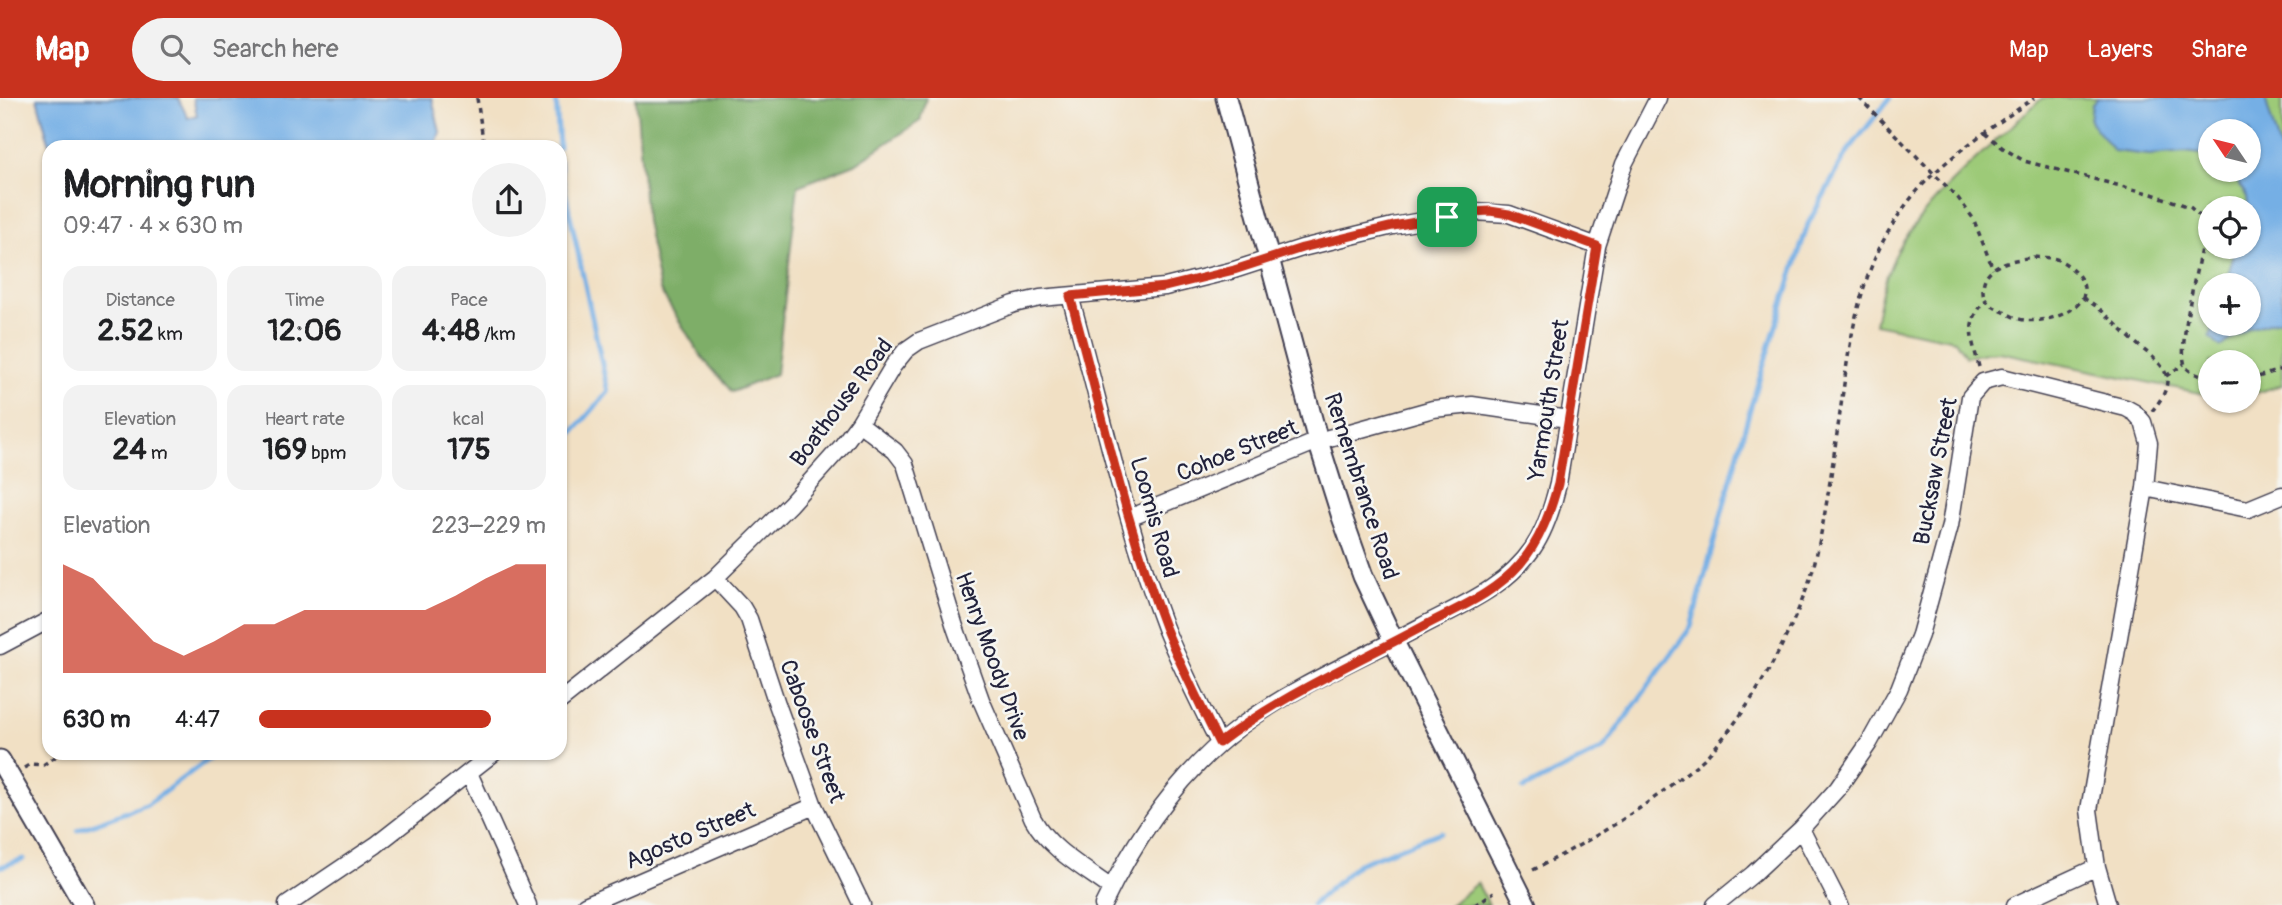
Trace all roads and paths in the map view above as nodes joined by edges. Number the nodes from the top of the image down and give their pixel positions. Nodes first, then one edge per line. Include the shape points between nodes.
1 (477, 98) edge
2 (1226, 98) edge
3 (1658, 98) edge
4 (1859, 98) edge
5 (2034, 98) edge
6 (1985, 133) junction
7 (483, 140) edge
8 (1935, 174) junction
9 (1597, 246) junction
10 (1269, 259) junction
11 (1993, 269) junction
12 (1070, 296) junction
13 (2083, 298) junction
14 (1985, 301) junction
15 (2184, 364) junction
16 (2282, 369) edge
17 (2198, 374) edge
18 (2166, 376) junction
19 (2261, 376) edge
20 (1983, 382) junction
21 (1569, 419) junction
22 (2143, 422) junction
23 (859, 423) junction
24 (1318, 441) junction
25 (2145, 488) junction
26 (2282, 495) edge
27 (1129, 518) junction
28 (715, 579) junction
29 (42, 624) edge
30 (1394, 642) junction
31 (0, 646) edge
32 (567, 695) edge
33 (1219, 743) junction
34 (51, 760) edge
35 (485, 760) edge
36 (5, 768) edge
37 (469, 773) junction
38 (814, 806) junction
39 (1801, 829) junction
40 (2097, 867) junction
41 (1533, 870) dead end
42 (1111, 888) junction
43 (313, 889) junction
44 (1494, 892) dead end
45 (84, 905) edge
46 (287, 905) edge
47 (319, 905) edge
48 (528, 905) edge
49 (585, 905) edge
50 (862, 905) edge
51 (1103, 905) edge
52 (1475, 905) edge
53 (1526, 905) edge
54 (1715, 905) edge
55 (1840, 905) edge
56 (2015, 905) edge
57 (2108, 905) edge

1 - 7 path
2 - 10 street, Remembrance Road
3 - 9 street, Yarmouth Street via 1624,164
4 - 8 path
5 - 6 path
6 - 8 path
6 - 15 path via 2024,161 2152,194 2190,207 2202,218 2204,237 2192,290
8 - 11 path via 1973,218
8 - 41 path via 1906,204 1863,286 1815,563 1797,615 1772,664 1741,715 1704,759 1646,806
9 - 10 street, Boathouse Road via 1490,211 1393,226
9 - 21 street, Yarmouth Street
10 - 12 street, Boathouse Road via 1165,287
10 - 24 street, Remembrance Road
11 - 13 path via 2007,261 2054,258 2080,277
11 - 14 path via 1984,279
12 - 23 street, Boathouse Road via 1014,304 919,341 893,366
12 - 27 street, Loomis Road
13 - 14 path via 2060,315 2026,321
13 - 18 path via 2162,363
14 - 20 path via 1971,329
15 - 17 path
15 - 18 path
16 - 19 path
18 - 22 path via 2166,390
20 - 22 street, Bucksaw Street via 2002,377 2126,408
20 - 39 street, Bucksaw Street via 1970,397 1950,526 1920,635 1899,689 1846,777
21 - 24 street, Cohoe Street via 1453,405
21 - 30 street, Yarmouth Street via 1552,506 1534,546 1520,564 1478,598
22 - 25 street via 2150,443
23 - 28 street, Boathouse Road via 790,504
23 - 42 street, Henry Moody Drive via 905,464 972,676 1041,834
24 - 27 street, Cohoe Street
24 - 30 street, Remembrance Road via 1363,576
25 - 26 street via 2248,509
25 - 40 street via 2089,810
27 - 33 street, Loomis Road via 1165,627
28 - 32 street, Boathouse Road
28 - 38 street, Caboose Street via 749,619
29 - 31 street
30 - 33 street, Yarmouth Street via 1285,697
30 - 53 street, Remembrance Road
33 - 42 street, Yarmouth Street via 1155,814
34 - 36 path via 43,765
35 - 37 street
36 - 45 street
37 - 43 street
37 - 48 street
38 - 49 street, Agosto Street
38 - 50 street, Caboose Street
39 - 54 street, Bucksaw Street
39 - 55 street
40 - 56 street
40 - 57 street
42 - 51 street, Yarmouth Street
43 - 46 street
43 - 47 street
44 - 52 path

